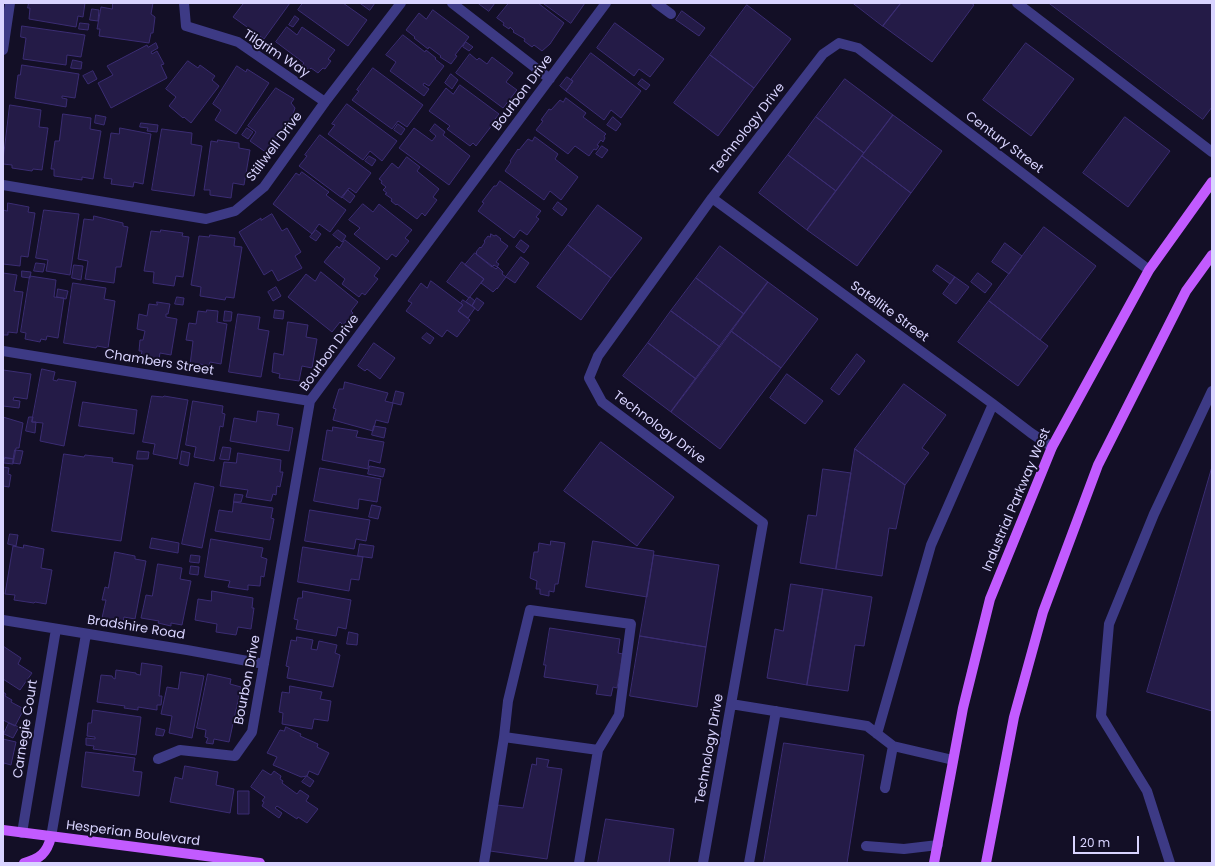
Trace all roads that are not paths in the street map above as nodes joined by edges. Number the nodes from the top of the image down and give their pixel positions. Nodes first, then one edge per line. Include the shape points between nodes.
1 (10, 3) edge
2 (184, 3) edge
3 (401, 3) edge
4 (452, 3) edge
5 (606, 3) edge
6 (656, 3) edge
7 (1017, 3) edge
8 (671, 14) dead end
9 (839, 43) joint
10 (3, 50) edge
11 (550, 79) junction
12 (325, 102) junction
13 (1212, 152) edge
14 (1212, 182) edge
15 (3, 185) edge
16 (712, 198) junction
17 (1212, 254) edge
18 (1149, 270) junction
19 (3, 351) edge
20 (1212, 391) edge
21 (310, 401) junction
22 (993, 404) junction
23 (1052, 447) junction
24 (3, 620) edge
25 (56, 628) junction
26 (86, 634) junction
27 (264, 664) junction
28 (731, 704) junction
29 (776, 711) junction
30 (877, 734) junction
31 (504, 737) junction
32 (893, 746) junction
33 (598, 750) junction
34 (158, 759) dead end
35 (954, 760) junction
36 (885, 788) dead end
37 (3, 830) edge
38 (22, 833) junction
39 (51, 837) junction
40 (938, 845) junction
41 (866, 846) dead end
42 (24, 863) edge
43 (260, 863) edge
44 (484, 863) edge
45 (579, 863) edge
46 (703, 863) edge
47 (749, 863) edge
48 (934, 863) edge
49 (986, 863) edge
50 (1170, 863) edge

1 - 10 street
2 - 12 street, Tilgrim Way via 186,26 238,42
3 - 12 street, Stillwell Drive
4 - 11 street
5 - 11 street, Bourbon Drive
6 - 8 street
7 - 13 street
9 - 16 street, Technology Drive via 823,54
9 - 18 street, Century Street via 858,48
11 - 21 street, Bourbon Drive
12 - 15 street, Stillwell Drive via 264,187 235,211 206,219
14 - 18 main road, Industrial Parkway West
16 - 22 street, Satellite Street
16 - 28 street, Technology Drive via 598,356 589,378 602,402 763,523
17 - 49 main road via 1186,291 1098,465 1043,612 1014,717
18 - 23 main road, Industrial Parkway West
19 - 21 street, Chambers Street
20 - 50 street via 1154,514 1109,624 1101,716 1147,791
21 - 27 street, Bourbon Drive
22 - 23 street, Satellite Street
22 - 30 street via 931,545
23 - 35 main road, Industrial Parkway West via 990,598 963,708
24 - 25 street, Bradshire Road
25 - 26 street, Bradshire Road
25 - 38 street, Carnegie Court
26 - 27 street, Bradshire Road
26 - 39 street
27 - 34 street, Bourbon Drive via 252,732 235,756 180,750
28 - 29 street
28 - 46 street, Technology Drive
29 - 30 street via 867,726
29 - 47 street
30 - 32 street
31 - 33 street
31 - 33 street via 508,701 530,610 631,624 619,715
31 - 44 street
32 - 35 street
32 - 36 street
33 - 45 street
35 - 40 main road, Industrial Parkway West
37 - 38 main road, Hesperian Boulevard
38 - 39 main road, Hesperian Boulevard
39 - 42 main road via 44,853 35,860
39 - 43 main road, Hesperian Boulevard
40 - 41 street via 904,849
40 - 48 main road, Industrial Parkway West

